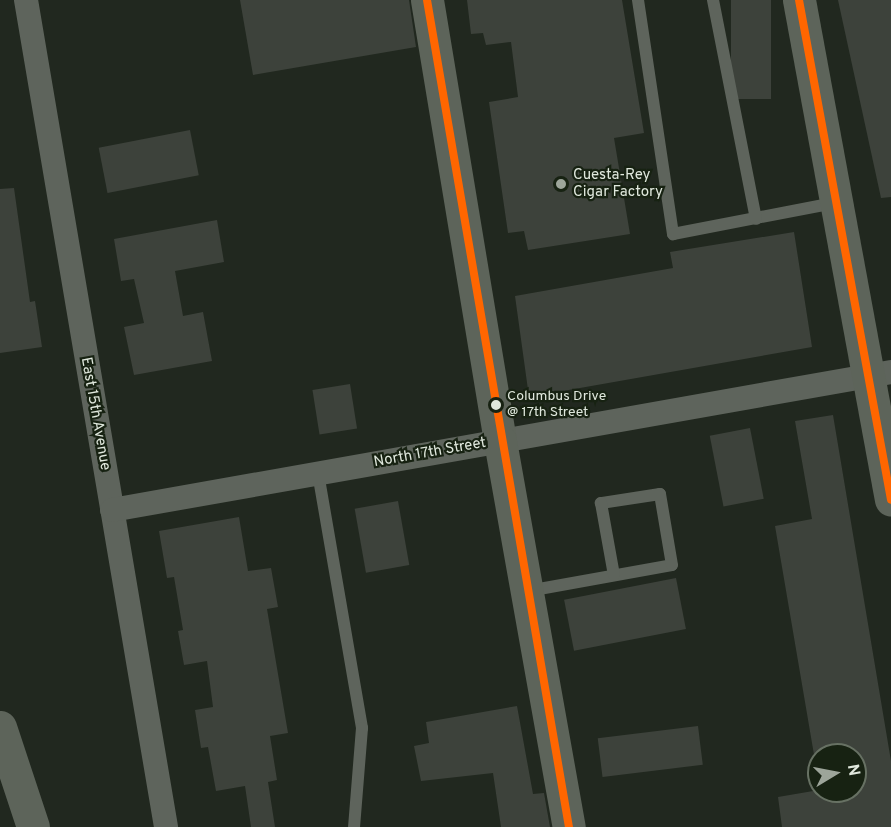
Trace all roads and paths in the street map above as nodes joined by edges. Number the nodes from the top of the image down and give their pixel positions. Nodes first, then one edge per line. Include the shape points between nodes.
1 (26, 0) edge
2 (427, 0) edge
3 (638, 0) edge
4 (713, 0) edge
5 (799, 0) edge
6 (834, 203) junction
7 (756, 219) junction
8 (879, 374) edge
9 (500, 441) junction
10 (318, 473) junction
11 (891, 500) edge
12 (111, 510) junction
13 (614, 575) junction
14 (527, 591) junction
15 (0, 727) edge
16 (33, 827) edge
17 (166, 827) edge
18 (354, 827) edge
19 (569, 827) edge

1 - 12 street, East 15th Avenue
2 - 9 main road
3 - 7 lane via 673,234
4 - 7 lane
5 - 6 main road
6 - 7 lane
6 - 8 main road
8 - 9 street, North 17th Street
8 - 11 main road
9 - 10 street, North 17th Street
9 - 14 main road
10 - 12 street, North 17th Street
10 - 18 lane via 362,728
12 - 17 street, East 15th Avenue
13 - 13 lane via 672,565 660,494 600,503
13 - 14 lane
14 - 19 main road
15 - 16 main road

